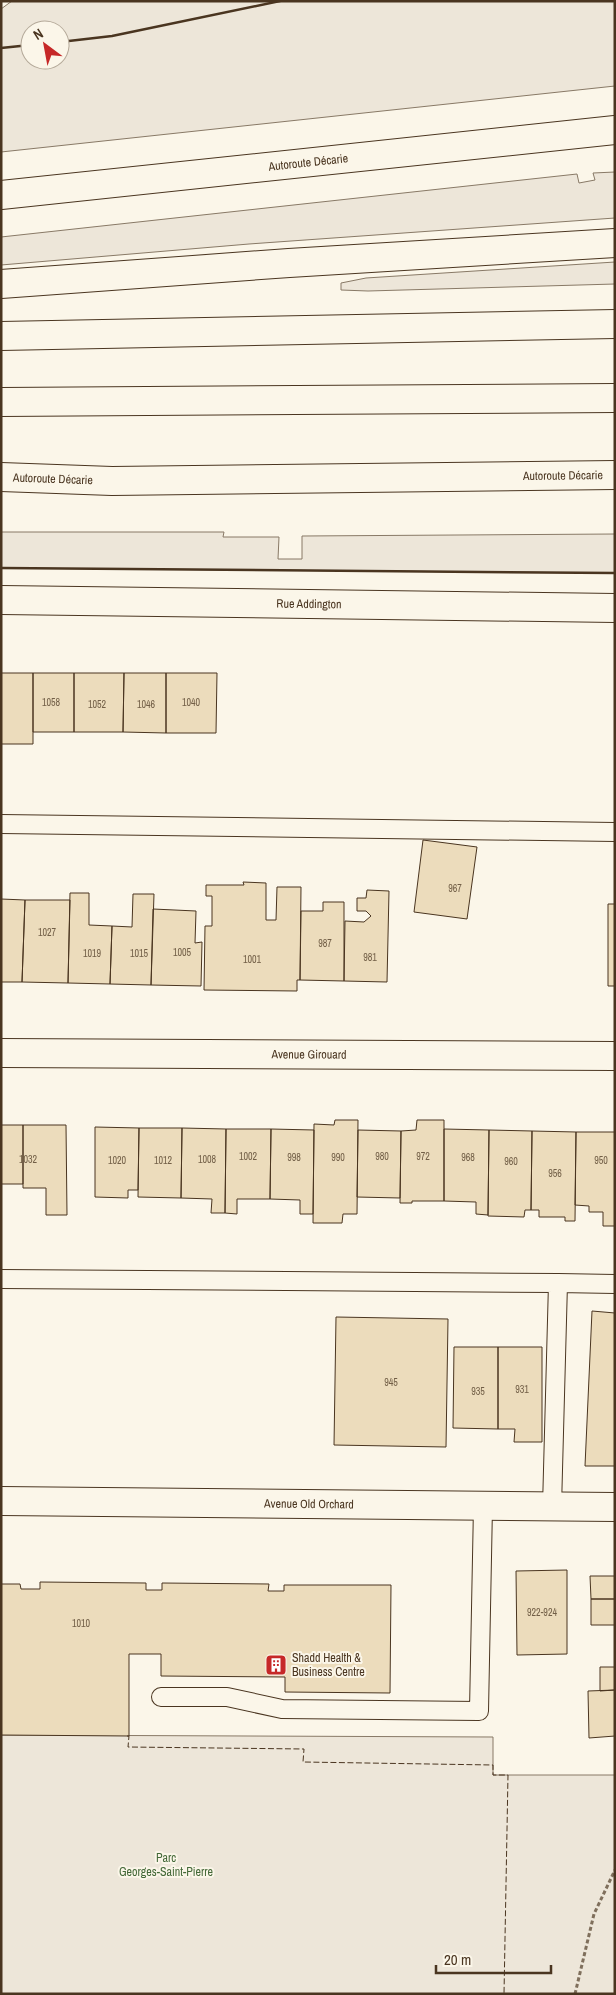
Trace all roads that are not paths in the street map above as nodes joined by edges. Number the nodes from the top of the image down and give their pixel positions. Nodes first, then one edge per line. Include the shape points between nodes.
1 (615, 130) edge
2 (1, 195) edge
3 (615, 243) edge
4 (1, 284) edge
5 (615, 324) edge
6 (1, 336) edge
7 (615, 398) edge
8 (1, 402) edge
9 (615, 475) edge
10 (1, 477) edge
11 (112, 481) junction
12 (1, 494) edge
13 (1, 600) edge
14 (615, 608) edge
15 (1, 824) edge
16 (615, 832) edge
17 (1, 1053) edge
18 (615, 1056) edge
19 (1, 1279) edge
20 (558, 1283) junction
21 (615, 1284) edge
22 (1, 1501) edge
23 (482, 1506) junction
24 (552, 1506) junction
25 (615, 1507) edge
26 (161, 1698) dead end

1 - 2 main road, Autoroute Décarie
3 - 4 main road
5 - 6 main road
7 - 8 main road
9 - 11 main road, Autoroute Décarie
10 - 11 main road, Autoroute Décarie
11 - 12 main road
13 - 14 main road, Rue Addington
15 - 16 lane
17 - 18 main road, Avenue Girouard
19 - 20 lane
20 - 21 lane
20 - 24 lane
22 - 23 main road, Avenue Old Orchard
23 - 24 main road, Avenue Old Orchard
23 - 26 lane via 479,1711 282,1709 227,1697
24 - 25 main road, Avenue Old Orchard

